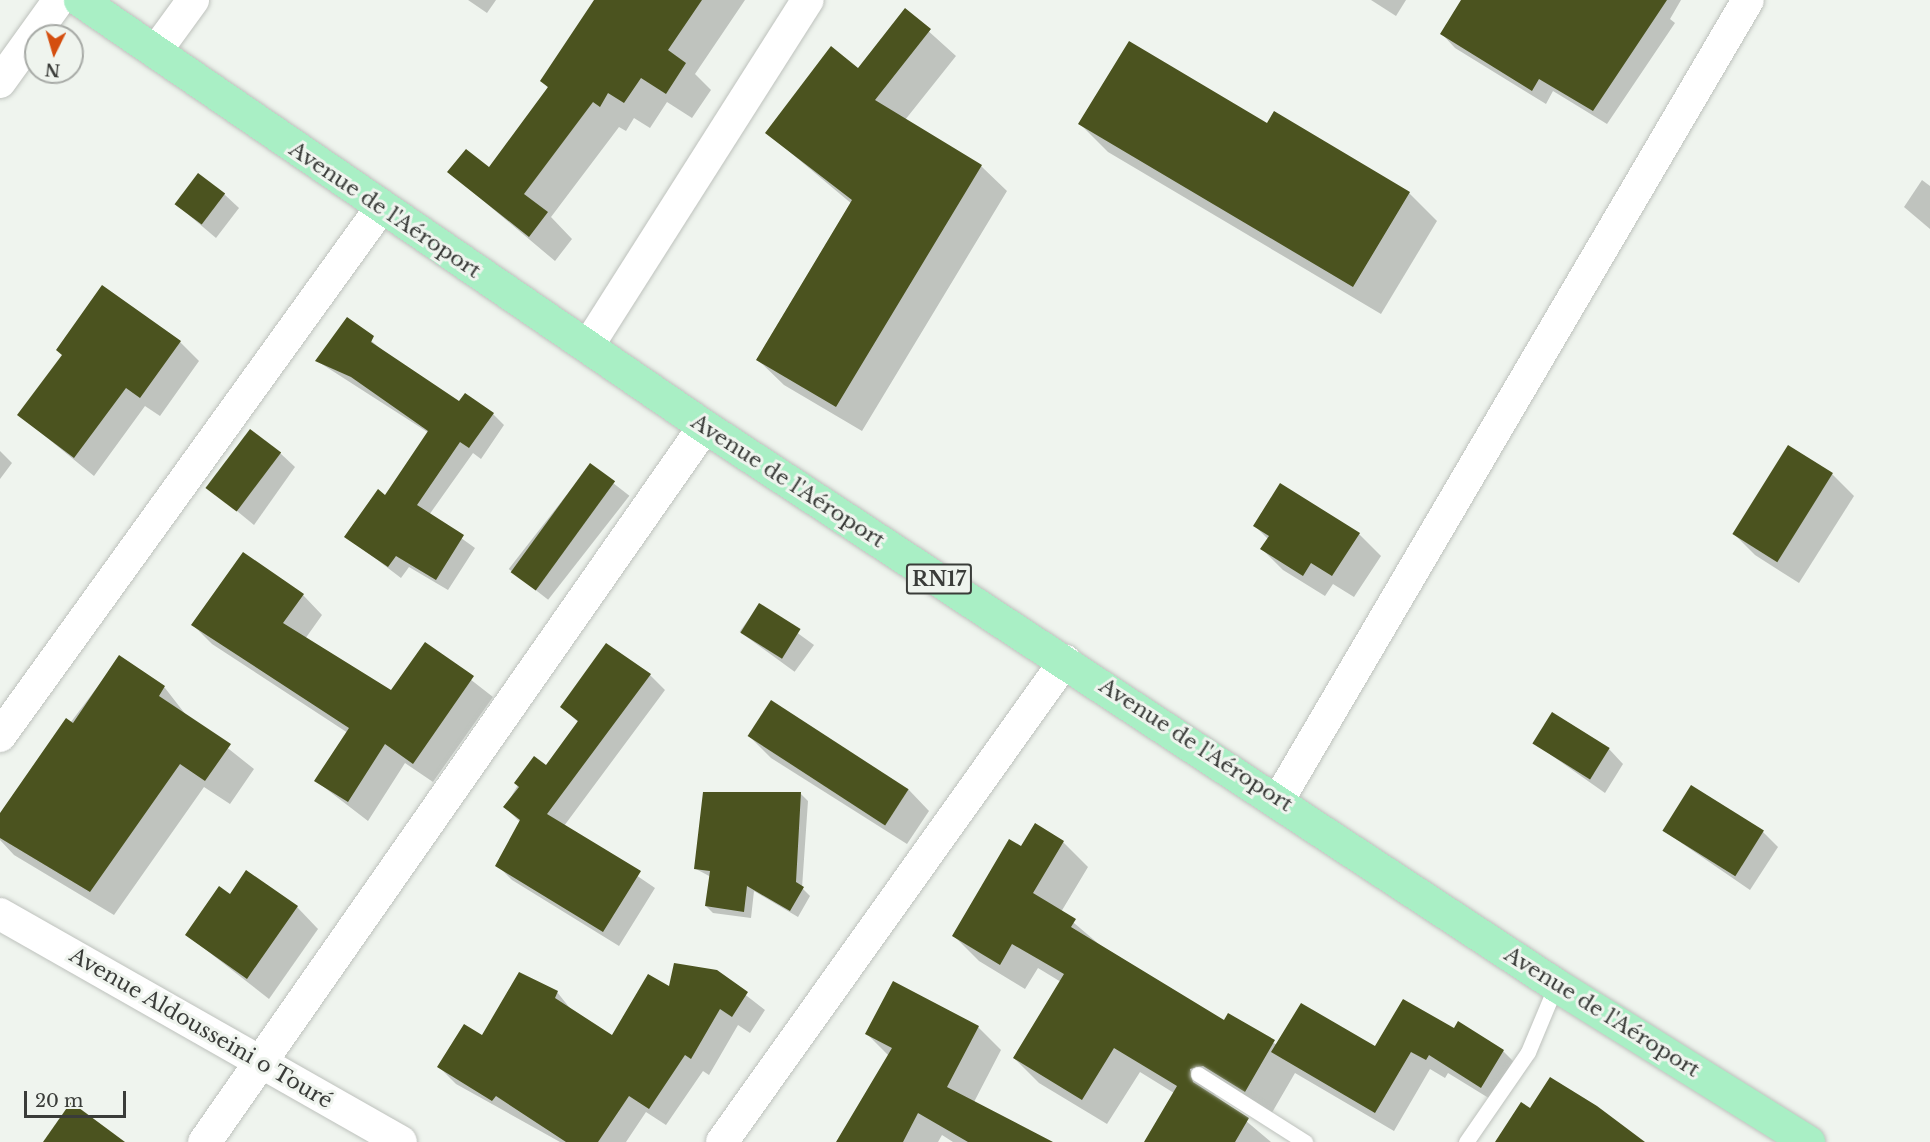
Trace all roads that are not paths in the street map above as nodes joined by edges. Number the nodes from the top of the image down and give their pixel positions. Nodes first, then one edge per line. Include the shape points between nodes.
1 (59, 0) edge
2 (80, 0) edge
3 (193, 0) edge
4 (808, 0) edge
5 (1748, 0) edge
6 (156, 51) junction
7 (0, 82) edge
8 (380, 209) junction
9 (588, 346) junction
10 (704, 426) junction
11 (1065, 661) junction
12 (0, 736) edge
13 (1280, 799) junction
14 (0, 914) edge
15 (1556, 985) junction
16 (259, 1061) junction
17 (1198, 1074) dead end
18 (204, 1142) edge
19 (401, 1142) edge
20 (722, 1142) edge
21 (1305, 1142) edge
22 (1466, 1142) edge
23 (1808, 1142) edge

1 - 7 street
2 - 6 main road, Avenue de l'Aéroport / RN17
3 - 6 street
4 - 9 street
5 - 13 street
6 - 8 main road, Avenue de l'Aéroport / RN17
8 - 9 main road, Avenue de l'Aéroport / RN17
8 - 12 street
9 - 10 main road, Avenue de l'Aéroport / RN17
10 - 11 main road, Avenue de l'Aéroport / RN17
10 - 16 street
11 - 13 main road, Avenue de l'Aéroport / RN17
11 - 20 street
13 - 15 main road, Avenue de l'Aéroport / RN17
14 - 16 street, Avenue Aldousseini o Touré
15 - 22 lane via 1528,1052
15 - 23 main road, Avenue de l'Aéroport / RN17
16 - 18 street
16 - 19 street, Avenue Aldousseini o Touré
17 - 21 lane

